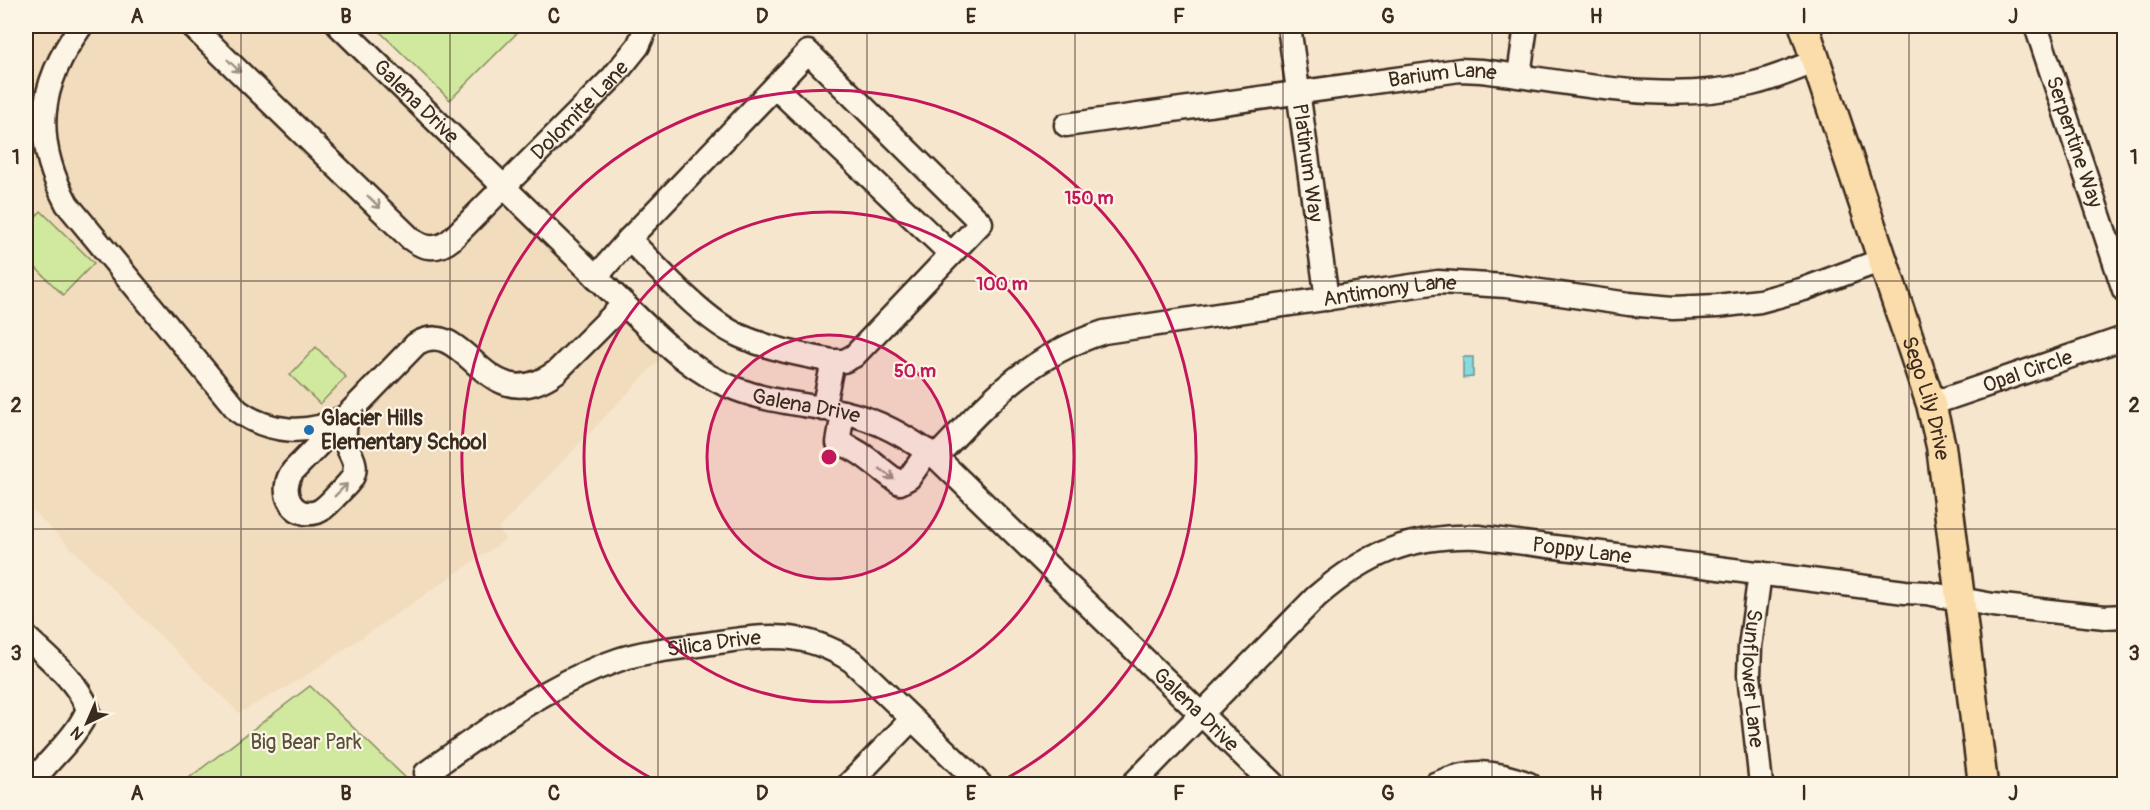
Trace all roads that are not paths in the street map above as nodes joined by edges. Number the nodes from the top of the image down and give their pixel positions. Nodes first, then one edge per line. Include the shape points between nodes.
1 (81, 26) edge
2 (192, 26) edge
3 (339, 26) edge
4 (647, 26) edge
5 (1289, 26) edge
6 (1526, 26) edge
7 (1804, 26) edge
8 (2036, 26) edge
9 (1816, 61) junction
10 (1519, 75) junction
11 (775, 87) junction
12 (1298, 92) junction
13 (1066, 125) dead end
14 (505, 188) junction
15 (629, 239) junction
16 (951, 254) junction
17 (1882, 261) junction
18 (596, 277) junction
19 (2124, 290) edge
20 (1327, 299) junction
21 (624, 304) junction
22 (2124, 338) edge
23 (833, 361) junction
24 (1931, 404) junction
25 (833, 410) junction
26 (932, 454) junction
27 (1760, 573) junction
28 (1960, 600) junction
29 (2124, 616) edge
30 (26, 637) edge
31 (1202, 714) junction
32 (912, 718) junction
33 (426, 773) dead end
34 (31, 784) edge
35 (849, 784) edge
36 (980, 784) edge
37 (1133, 784) edge
38 (1273, 784) edge
39 (1435, 784) edge
40 (1529, 784) edge
41 (1761, 784) edge
42 (1983, 784) edge

1 - 21 street via 54,70 45,111 51,170 67,204 238,411 257,422 294,430 318,427 348,414 416,344 435,337 450,341 490,377 510,384 540,382 556,372
2 -> 14 street, Dolomite Lane via 417,244 431,248 446,244
3 - 14 street, Galena Drive
4 - 14 street, Dolomite Lane via 626,62
5 - 12 street, Platinum Way
6 - 10 street
7 - 9 main road, Sego Lily Drive
8 - 19 street, Serpentine Way
9 - 10 street, Barium Lane via 1749,85 1687,93 1627,91
9 - 17 main road, Sego Lily Drive
10 - 12 street, Barium Lane via 1460,70
11 - 15 street
11 - 16 street
11 - 16 street via 808,52 981,223
12 - 13 street, Barium Lane
12 - 20 street, Platinum Way
14 - 18 street, Galena Drive
15 - 18 street
15 - 23 street via 706,314 738,335 787,353
16 - 23 street via 854,356
17 - 20 street, Antimony Lane via 1804,289 1717,306 1673,308 1448,282
17 - 24 main road, Sego Lily Drive
18 - 21 street, Galena Drive
20 - 26 street, Antimony Lane via 1134,326 1074,341 1020,374
21 - 25 street, Galena Drive via 698,369 734,389 774,402
22 - 24 street, Opal Circle
23 - 25 street
24 - 28 main road, Sego Lily Drive via 1941,446
25 - 26 street, Galena Drive via 874,421
25 -> 26 street, Antimony Lane via 838,443 849,446 900,483
26 - 31 street, Galena Drive
27 - 28 street, Poppy Lane
27 - 31 street, Poppy Lane via 1478,537 1418,541 1388,550 1338,578
27 - 41 street, Sunflower Lane via 1749,675
28 - 29 street, Poppy Lane
28 - 42 main road, Sego Lily Drive
30 - 34 street via 74,685 88,710 83,722
31 - 37 street, Poppy Lane
31 - 38 street, Galena Drive
32 - 33 street, Silica Drive via 863,670 836,650 790,637 735,639 620,660 588,672 527,703
32 - 35 street
32 - 36 street, Silica Drive
39 - 40 street via 1480,772

